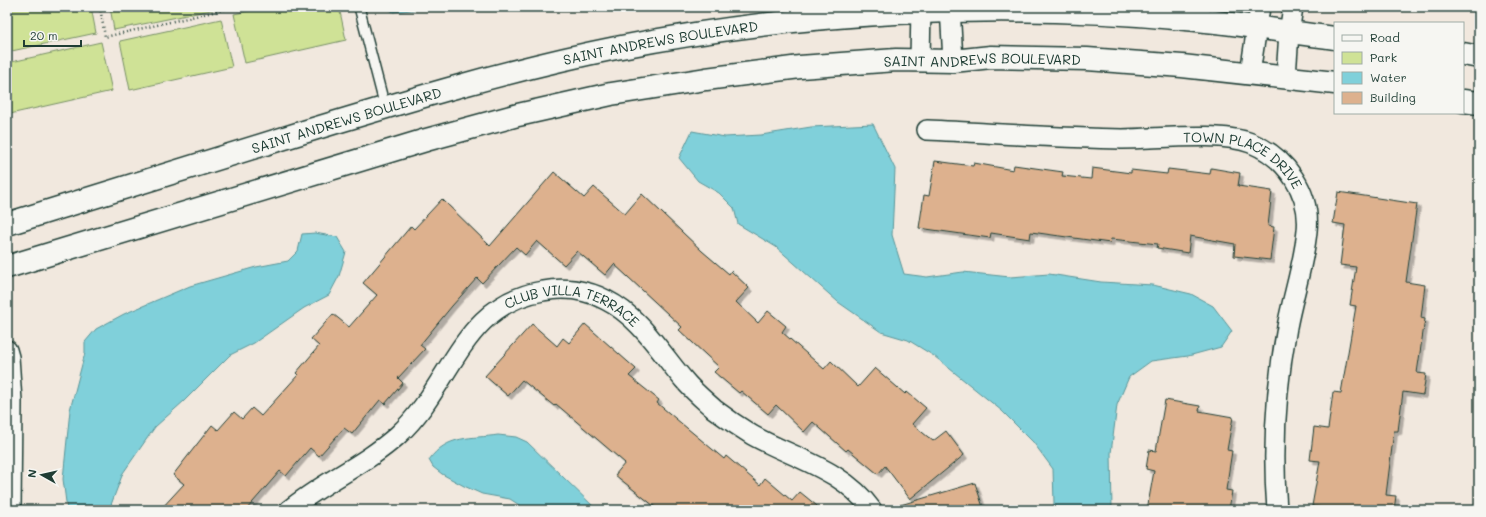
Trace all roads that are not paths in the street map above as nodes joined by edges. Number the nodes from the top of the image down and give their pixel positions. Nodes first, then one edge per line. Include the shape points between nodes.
1 (359, 7) edge
2 (1260, 7) edge
3 (1293, 7) edge
4 (921, 10) edge
5 (950, 10) edge
6 (1256, 28) junction
7 (1289, 33) junction
8 (1334, 38) edge
9 (1464, 54) edge
10 (1479, 56) edge
11 (920, 60) junction
12 (953, 61) junction
13 (1250, 73) junction
14 (1286, 76) junction
15 (1334, 83) edge
16 (1464, 101) edge
17 (1479, 103) edge
18 (385, 108) junction
19 (927, 130) dead end
20 (7, 224) edge
21 (7, 267) edge
22 (7, 350) edge
23 (11, 510) edge
24 (289, 510) edge
25 (872, 510) edge
26 (1277, 510) edge

1 - 18 lane
2 - 6 street
3 - 7 street
4 - 5 street, SAINT ANDREWS BOULEVARD
4 - 11 street
4 - 18 street, SAINT ANDREWS BOULEVARD via 711,32 617,48 524,68
5 - 6 street, SAINT ANDREWS BOULEVARD via 1093,12 1188,19
5 - 12 street
6 - 7 street, SAINT ANDREWS BOULEVARD
6 - 13 street
7 - 8 street, SAINT ANDREWS BOULEVARD
7 - 14 street
9 - 10 street
11 - 12 street, SAINT ANDREWS BOULEVARD
11 - 21 street, SAINT ANDREWS BOULEVARD via 800,67 706,78 611,94 518,115 426,140
12 - 13 street, SAINT ANDREWS BOULEVARD via 991,57 1087,59
13 - 14 street, SAINT ANDREWS BOULEVARD
14 - 15 street, SAINT ANDREWS BOULEVARD
16 - 17 street
18 - 20 street, SAINT ANDREWS BOULEVARD
19 - 26 street, TOWN PLACE DRIVE via 1122,139 1221,137 1250,143 1282,162 1302,193 1308,229 1287,326 1279,380 1275,434
22 - 23 street via 12,401
24 - 25 street, CLUB VILLA TERRACE via 374,455 399,434 421,410 474,330 494,311 518,297 552,289 566,289 593,295 624,311 639,324 685,382 723,416 752,435 842,480 853,488

